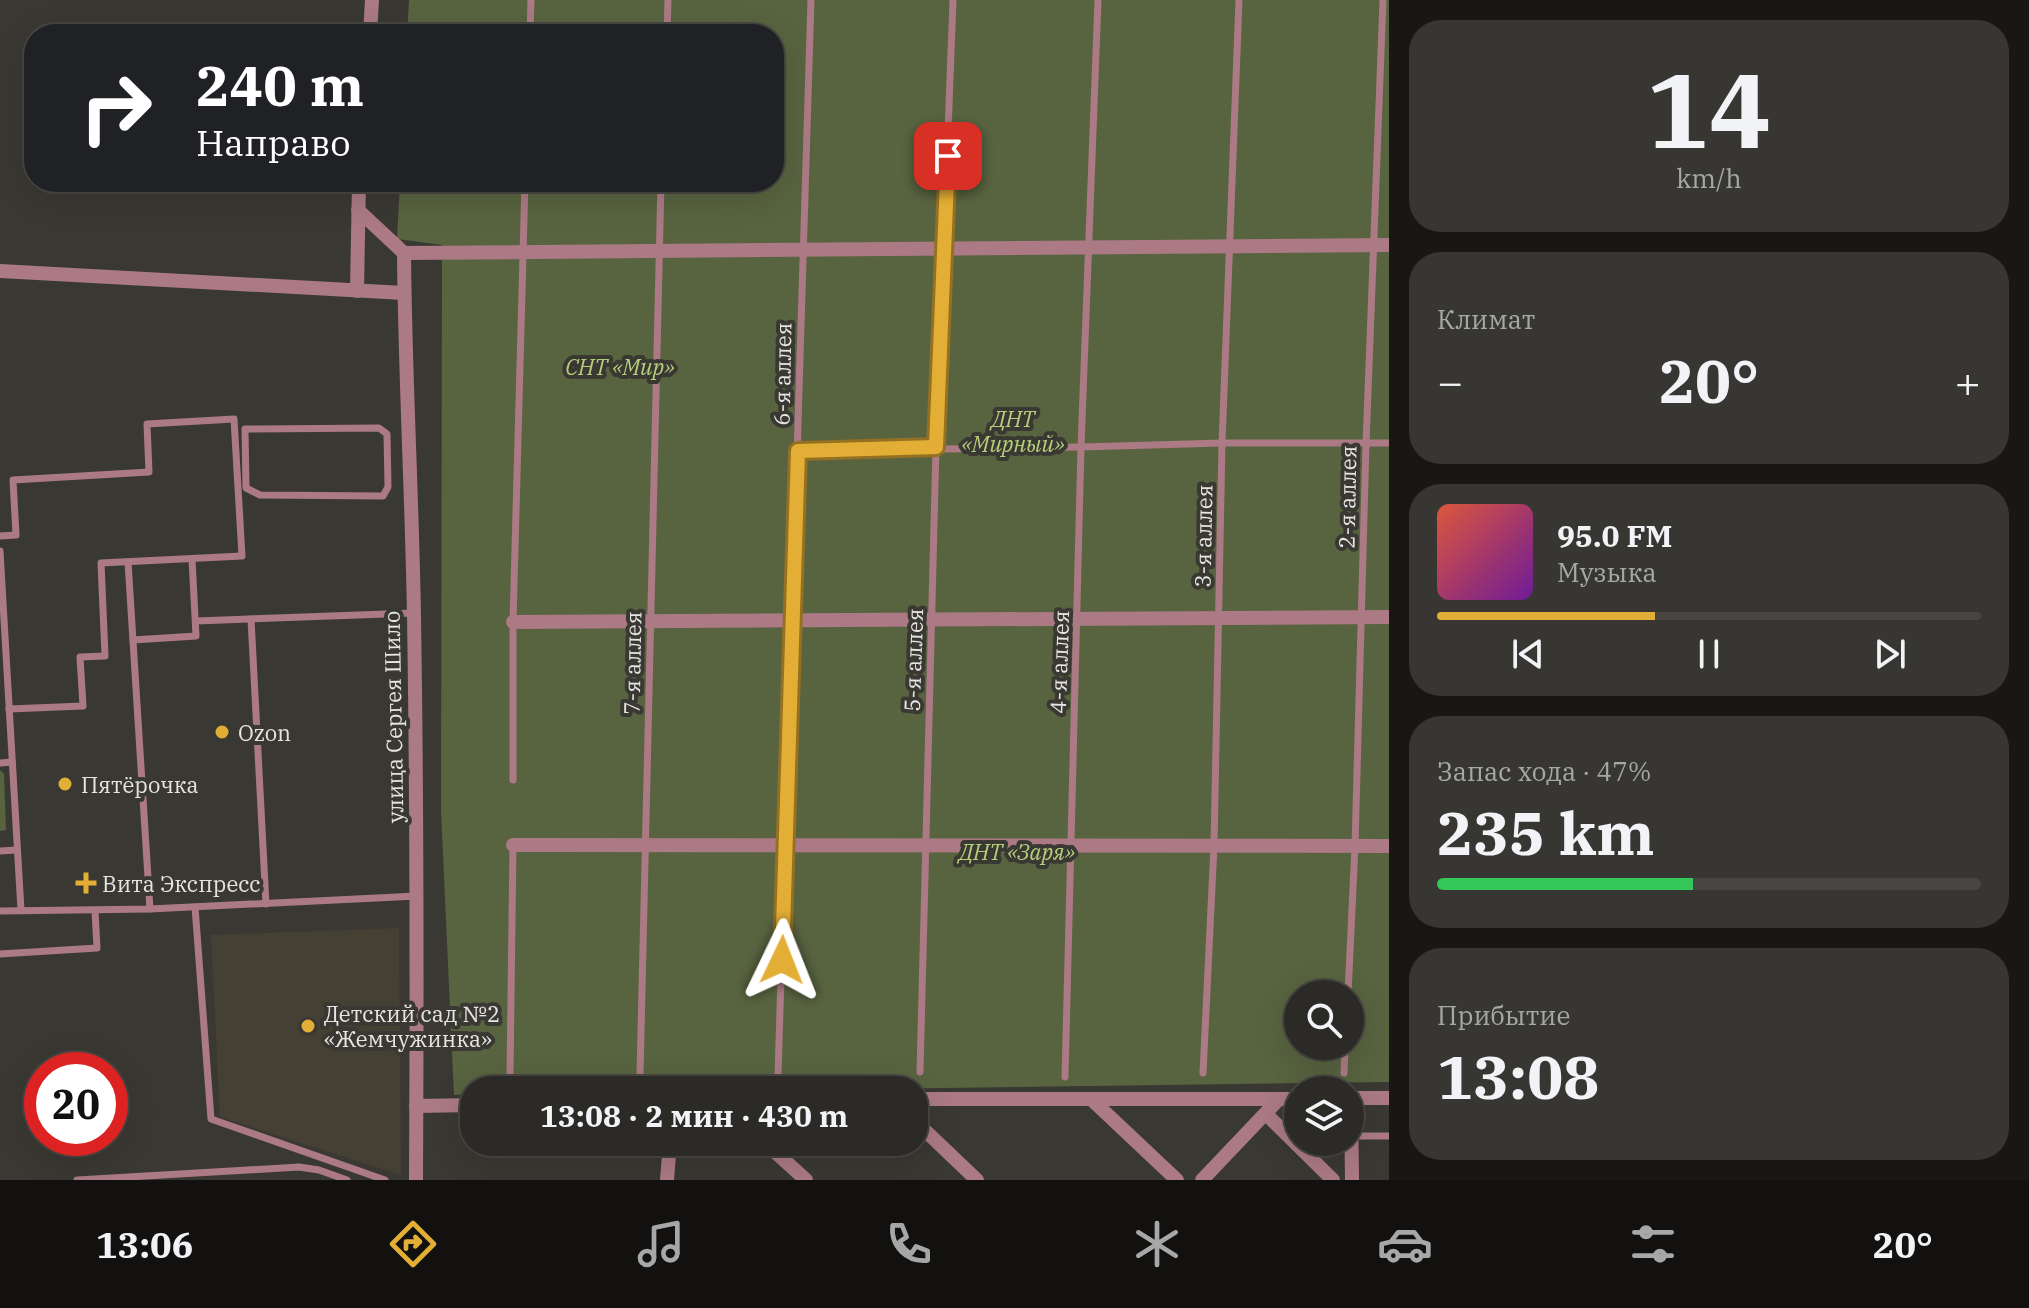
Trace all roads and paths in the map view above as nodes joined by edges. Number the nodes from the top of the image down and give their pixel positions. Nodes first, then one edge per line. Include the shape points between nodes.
1 (372, 0) edge
2 (531, 0) edge
3 (668, 0) edge
4 (811, 0) edge
5 (953, 0) edge
6 (1098, 0) edge
7 (1239, 0) edge
8 (1383, 0) edge
9 (371, 24) edge
10 (530, 24) edge
11 (667, 24) edge
12 (359, 192) edge
13 (525, 192) edge
14 (661, 192) edge
15 (358, 210) junction
16 (1382, 245) edge
17 (1232, 246) junction
18 (1090, 248) junction
19 (945, 249) junction
20 (803, 250) junction
21 (658, 251) junction
22 (404, 253) junction
23 (523, 253) junction
24 (0, 271) edge
25 (357, 291) junction
26 (404, 293) junction
27 (245, 429) junction
28 (235, 430) junction
29 (1222, 443) junction
30 (1389, 443) edge
31 (1366, 444) junction
32 (936, 447) junction
33 (1081, 447) junction
34 (798, 451) junction
35 (0, 536) edge
36 (0, 551) edge
37 (192, 559) junction
38 (128, 562) junction
39 (414, 613) junction
40 (1363, 617) junction
41 (1389, 617) edge
42 (1220, 618) junction
43 (2, 619) edge
44 (251, 619) junction
45 (933, 619) junction
46 (1078, 619) junction
47 (793, 620) junction
48 (196, 621) junction
49 (651, 621) junction
50 (513, 622) junction
51 (133, 640) junction
52 (4, 698) edge
53 (9, 709) junction
54 (12, 762) junction
55 (0, 763) edge
56 (513, 780) dead end
57 (513, 845) joint
58 (646, 845) junction
59 (786, 845) junction
60 (925, 845) junction
61 (1071, 846) junction
62 (1214, 846) junction
63 (1355, 846) junction
64 (1389, 846) edge
65 (17, 850) junction
66 (0, 851) edge
67 (417, 896) junction
68 (266, 904) junction
69 (195, 907) junction
70 (150, 909) junction
71 (21, 910) junction
72 (0, 911) edge
73 (95, 911) junction
74 (0, 954) edge
75 (1349, 980) edge
76 (1344, 1060) edge
77 (920, 1072) dead end
78 (1203, 1073) dead end
79 (1344, 1073) dead end
80 (510, 1075) dead end
81 (640, 1075) dead end
82 (778, 1075) dead end
83 (1065, 1077) dead end
84 (1364, 1098) edge
85 (1389, 1098) edge
86 (928, 1099) edge
87 (1091, 1099) junction
88 (1279, 1099) junction
89 (1284, 1099) edge
90 (460, 1105) edge
91 (416, 1106) junction
92 (1266, 1114) junction
93 (928, 1133) edge
94 (1364, 1136) edge
95 (1389, 1136) edge
96 (669, 1156) edge
97 (780, 1156) edge
98 (1351, 1156) edge
99 (77, 1180) edge
100 (347, 1180) edge
101 (385, 1180) edge
102 (416, 1180) edge
103 (667, 1180) edge
104 (806, 1180) edge
105 (977, 1180) edge
106 (1177, 1180) edge
107 (1202, 1180) edge
108 (1333, 1180) edge
109 (1352, 1180) edge

1 - 9 street
2 - 10 lane
3 - 11 lane
4 - 20 lane
5 - 19 lane
6 - 18 lane
7 - 17 lane, 3-я аллея
8 - 16 lane, 2-я аллея
12 - 15 street
13 - 23 lane
14 - 21 lane
15 - 22 street
15 - 25 street
16 - 17 street
16 - 31 lane, 2-я аллея
17 - 18 street
17 - 29 lane, 3-я аллея
18 - 19 street
18 - 33 lane, 4-я аллея
19 - 20 street
19 - 32 lane, 5-я аллея
20 - 21 street
20 - 34 lane, 6-я аллея
21 - 23 street
21 - 49 lane, 7-я аллея
22 - 23 street
22 - 26 street, улица Сергея Шило
23 - 50 lane
24 - 25 street
25 - 26 street
26 - 39 street, улица Сергея Шило
27 - 27 lane via 379,428 387,434 388,487 383,496 260,495 246,488
27 - 28 lane
28 - 35 lane via 234,419 147,424 149,472 13,480 16,535
28 - 37 lane via 242,556
29 - 31 lane
29 - 33 lane
29 - 42 lane, 3-я аллея
30 - 31 lane
31 - 40 lane, 2-я аллея
32 - 33 lane
32 - 34 lane
32 - 45 lane, 5-я аллея
33 - 46 lane, 4-я аллея
34 - 47 lane, 6-я аллея
36 - 43 lane
37 - 38 lane
37 - 48 lane
38 - 51 lane
38 - 53 lane via 101,563 105,656 80,657 83,706
39 - 44 lane
39 - 67 street, улица Сергея Шило
40 - 41 street
40 - 42 street
40 - 63 lane, 2-я аллея
42 - 46 street
42 - 62 lane, 3-я аллея
43 - 52 lane
44 - 48 lane
44 - 68 lane
45 - 46 street
45 - 47 street
45 - 60 lane, 5-я аллея
46 - 61 lane, 4-я аллея
47 - 49 street
47 - 59 lane, 6-я аллея
48 - 51 lane via 196,636
49 - 50 street
49 - 58 lane, 7-я аллея
50 - 56 lane
51 - 70 lane
52 - 53 lane
53 - 54 lane
54 - 55 lane
54 - 65 lane
57 - 58 street
57 - 80 lane
58 - 59 street
58 - 81 lane, 7-я аллея
59 - 60 street
59 - 82 lane, 6-я аллея
60 - 61 street
60 - 77 lane, 5-я аллея
61 - 62 street
61 - 83 lane, 4-я аллея
62 - 63 street
62 - 78 lane, 3-я аллея
63 - 64 street
63 - 75 lane, 2-я аллея
65 - 66 lane
65 - 71 lane
67 - 68 lane
67 - 91 street, улица Сергея Шило
68 - 69 lane
69 - 70 lane
69 - 101 lane via 211,1119
70 - 73 lane
71 - 72 lane
71 - 73 lane
73 - 74 lane via 97,948
76 - 79 lane
84 - 85 street
86 - 87 street
87 - 88 street
87 - 106 street
88 - 89 street
88 - 92 street
90 - 91 street
91 - 102 street, улица Сергея Шило
92 - 107 street
92 - 108 street
93 - 105 street
94 - 95 lane
96 - 103 street
97 - 104 street
98 - 109 street
99 - 100 lane via 299,1167

